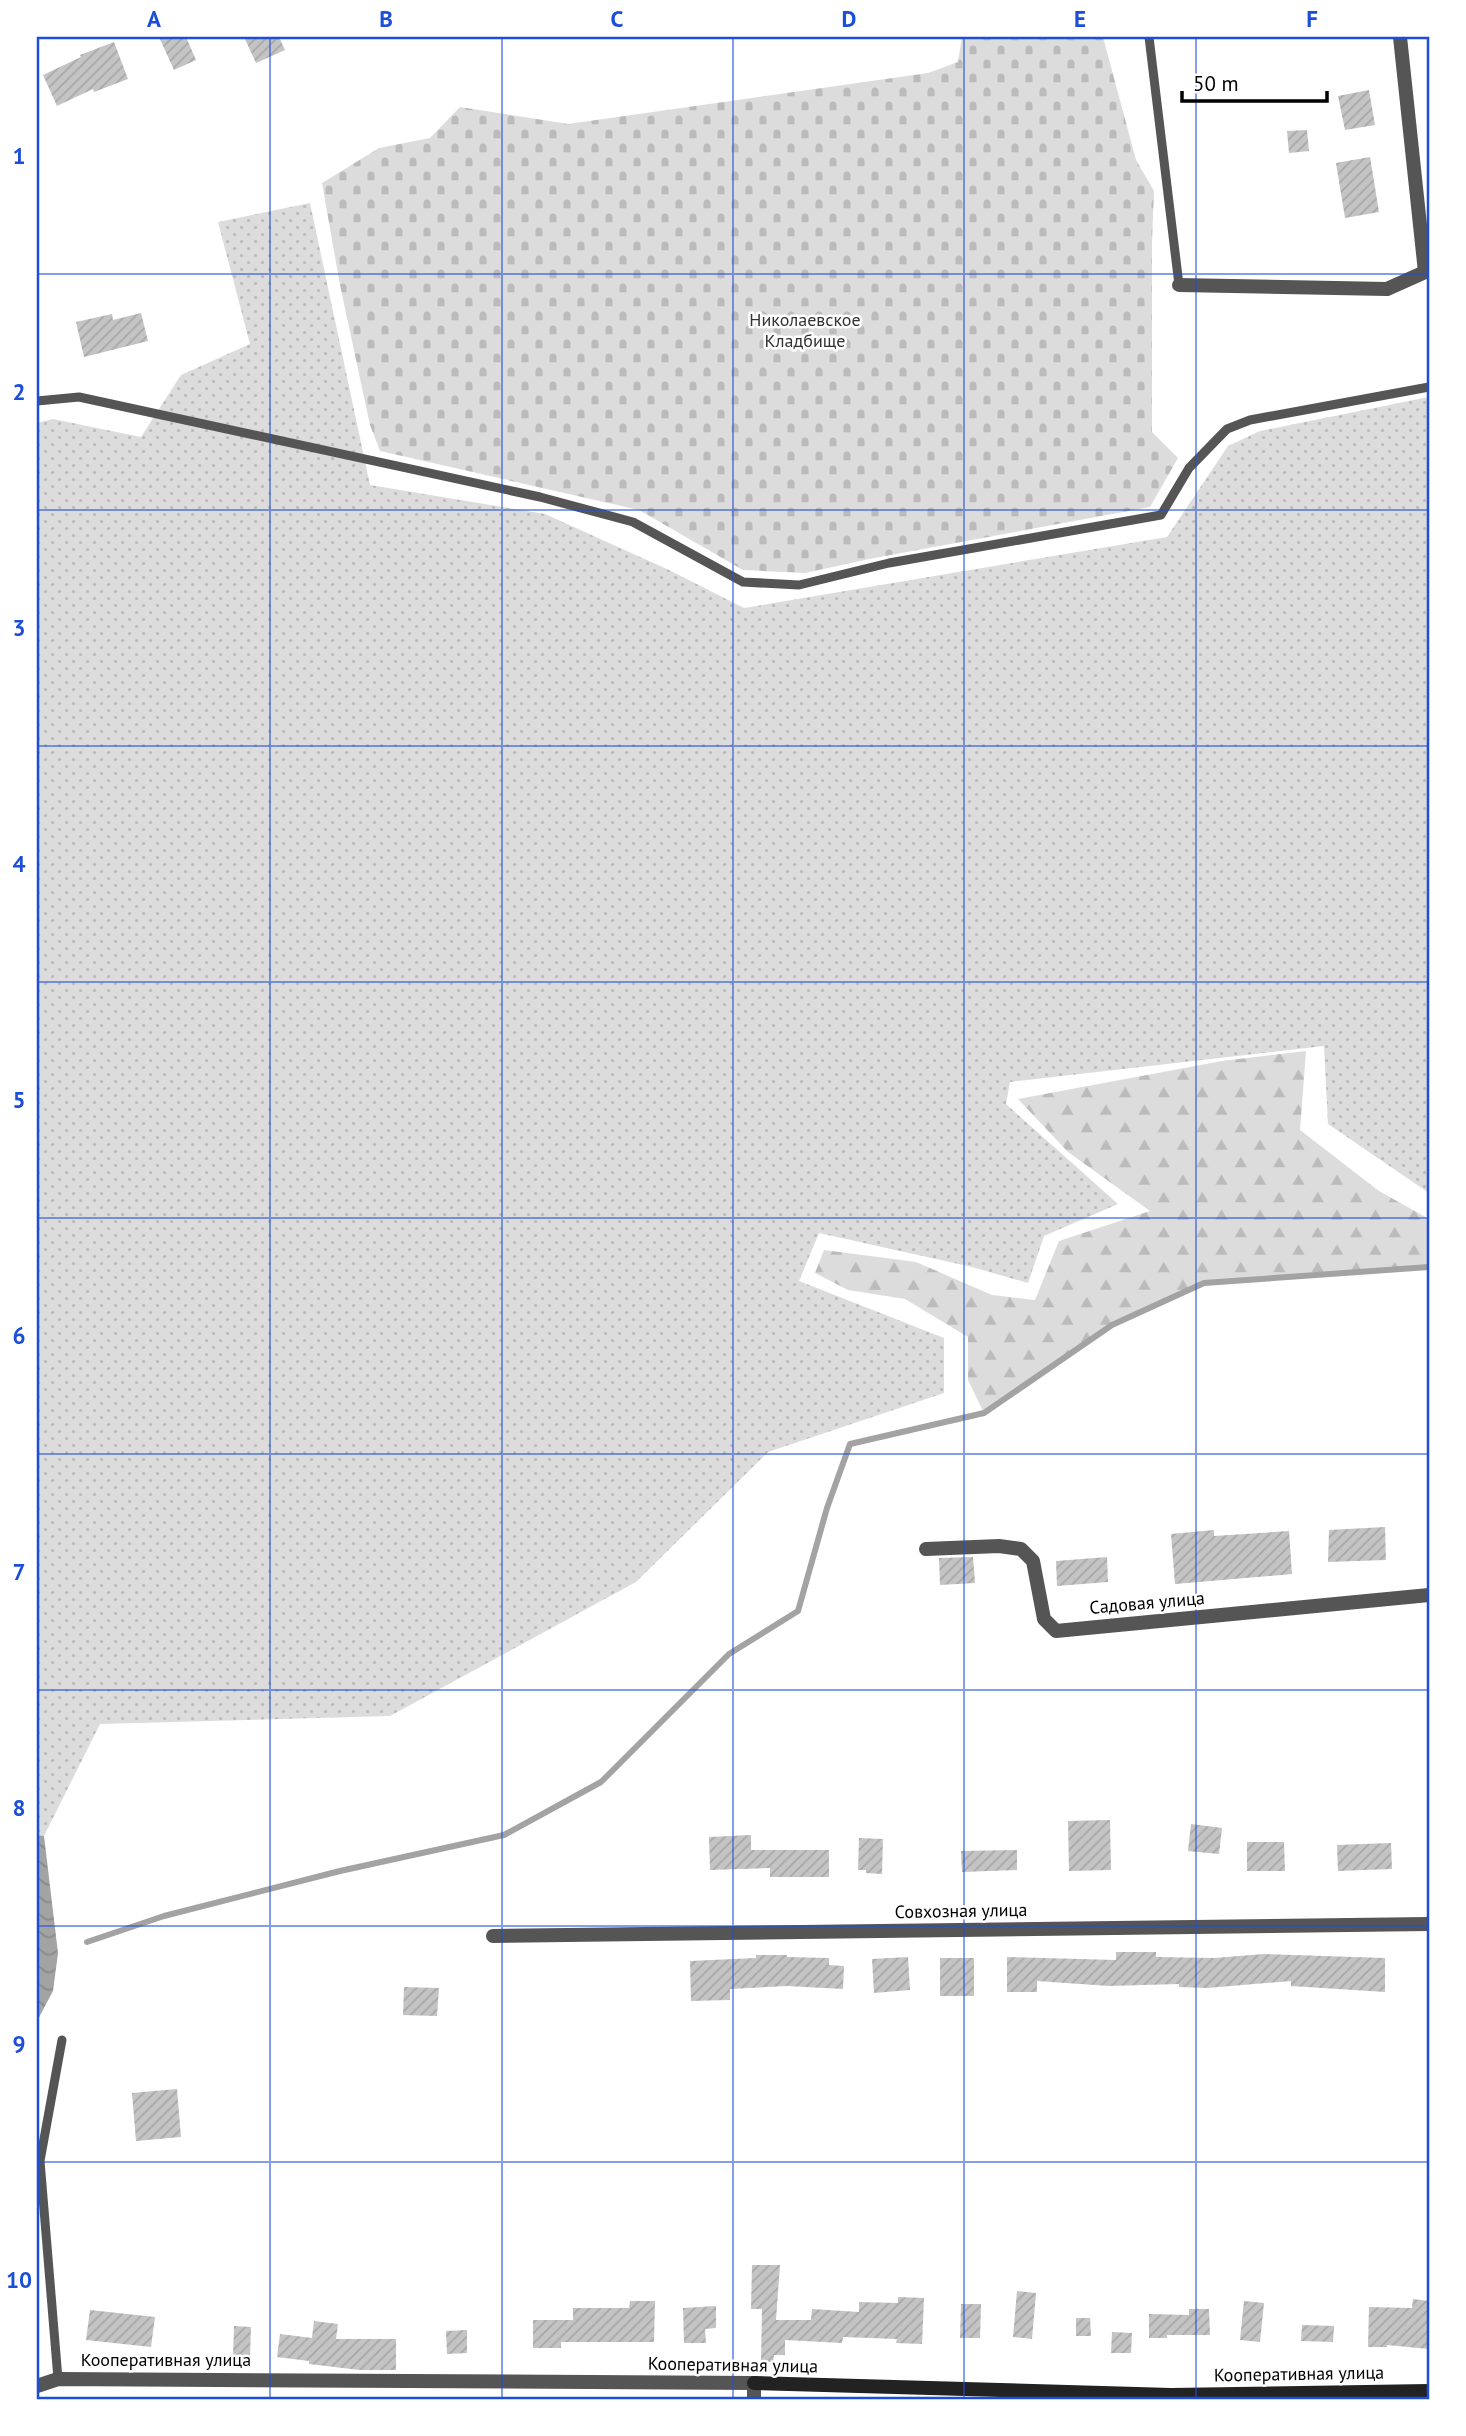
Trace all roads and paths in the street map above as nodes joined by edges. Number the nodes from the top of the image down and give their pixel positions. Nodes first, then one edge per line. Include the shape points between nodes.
1 (1149, 37) edge
2 (1401, 37) edge
3 (1179, 285) joint
4 (1429, 387) edge
5 (37, 401) edge
6 (926, 1549) dead end
7 (1429, 1595) edge
8 (1429, 1924) edge
9 (493, 1936) dead end
10 (62, 2040) dead end
11 (58, 2379) junction
12 (754, 2384) junction
13 (37, 2386) edge
14 (1429, 2391) edge
15 (1171, 2397) edge
16 (754, 2399) edge

1 - 3 lane
2 - 3 street via 1425,272 1387,289
4 - 5 lane via 1250,420 1227,429 1189,468 1161,516 889,562 799,585 743,582 633,522 540,497 79,397
6 - 7 street, Садовая улица via 1021,1549 1034,1561 1044,1619 1056,1631
8 - 9 street, Совхозная улица
10 - 11 lane via 40,2161
11 - 12 street, Кооперативная улица
11 - 13 street, Кооперативная улица
12 - 15 street, Кооперативная улица
12 - 16 street
14 - 15 street, Кооперативная улица

